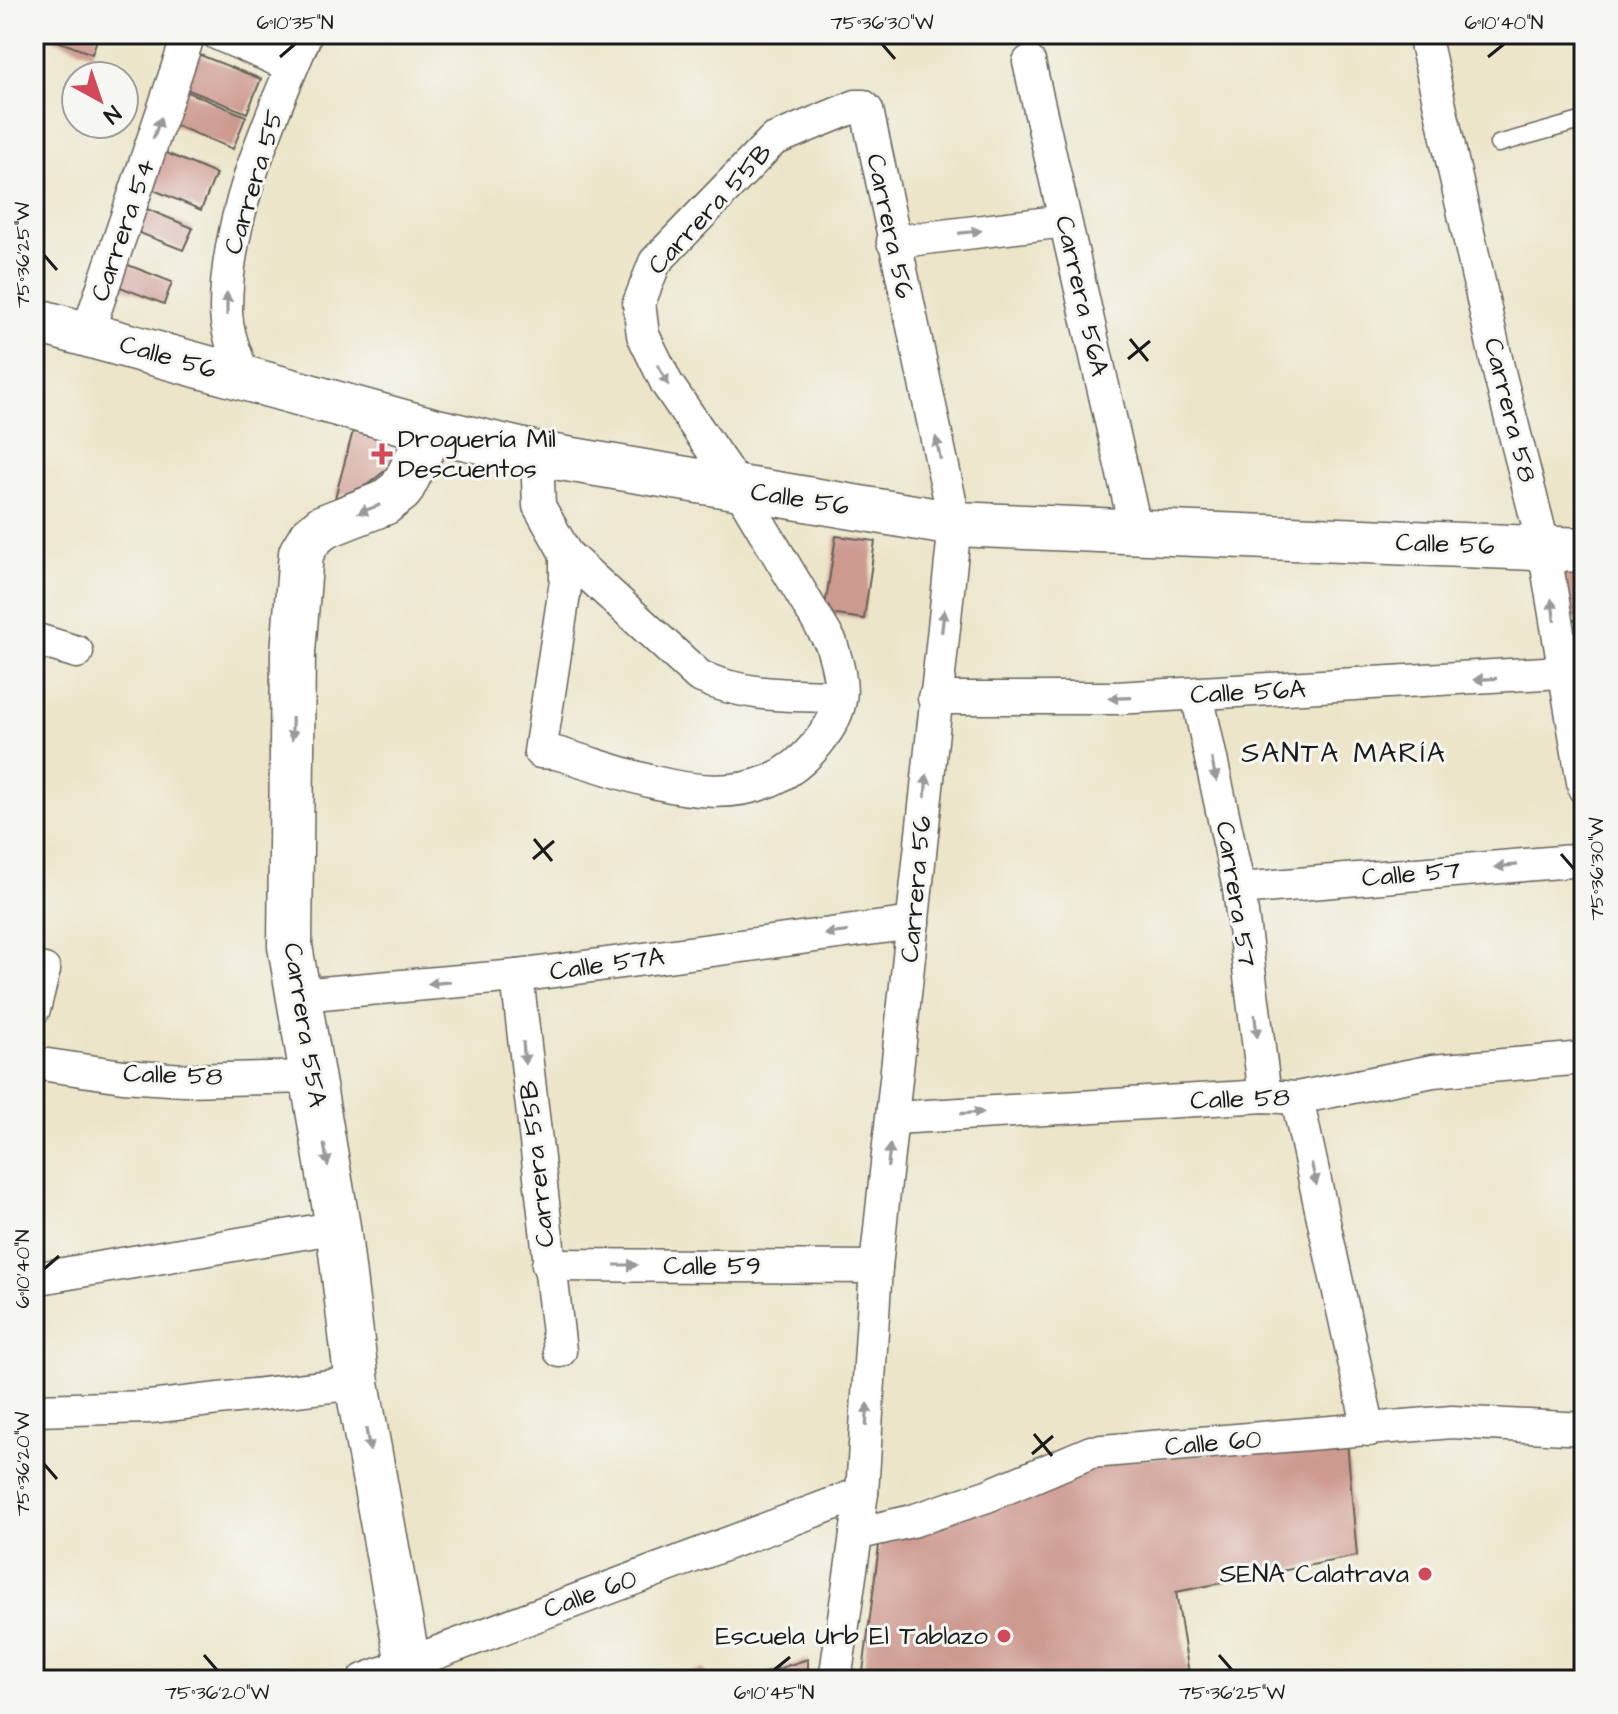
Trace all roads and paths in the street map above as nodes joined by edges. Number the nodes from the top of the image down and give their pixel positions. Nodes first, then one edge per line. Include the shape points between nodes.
1 (189, 34) edge
2 (218, 34) edge
3 (306, 34) edge
4 (1424, 34) edge
5 (1029, 62) dead end
6 (292, 66) junction
7 (863, 106) joint
8 (1584, 120) edge
9 (1498, 144) dead end
10 (1065, 221) junction
11 (893, 242) junction
12 (34, 320) edge
13 (87, 334) junction
14 (245, 379) junction
15 (432, 430) junction
16 (537, 454) junction
17 (739, 489) junction
18 (955, 524) junction
19 (1136, 531) junction
20 (1564, 549) edge
21 (566, 554) junction
22 (34, 639) edge
23 (77, 652) dead end
24 (1562, 672) junction
25 (1197, 694) junction
26 (840, 696) junction
27 (934, 698) junction
28 (1584, 788) edge
29 (1584, 860) edge
30 (1239, 889) junction
31 (913, 923) junction
32 (39, 969) edge
33 (517, 976) junction
34 (299, 995) junction
35 (34, 1009) edge
36 (1584, 1058) edge
37 (34, 1063) edge
38 (312, 1077) junction
39 (1281, 1097) junction
40 (894, 1118) junction
41 (338, 1227) junction
42 (548, 1265) junction
43 (876, 1267) junction
44 (34, 1279) edge
45 (560, 1351) dead end
46 (357, 1383) junction
47 (34, 1410) edge
48 (1584, 1429) edge
49 (1369, 1430) junction
50 (862, 1493) junction
51 (856, 1534) junction
52 (410, 1671) edge
53 (364, 1680) edge
54 (835, 1680) edge

13 -> 1 street, Carrera 54
2 - 6 street
3 - 6 street, Carrera 55
4 - 20 street, Carrera 58 via 1499,372
5 - 10 street, Carrera 56A
14 -> 6 street, Carrera 55 via 226,312 231,242
7 - 11 street, Carrera 56
7 -> 17 street, Carrera 55B via 773,140 655,262 645,280 639,303 643,335 667,384
8 - 9 lane
11 -> 10 street
10 - 19 street, Carrera 56A
18 -> 11 street, Carrera 56
12 - 13 street, Calle 56
13 - 14 street, Calle 56
14 - 15 street, Calle 56
15 - 16 street, Calle 56
15 -> 34 street, Carrera 55A via 401,490 384,503 323,527 301,553 293,652 290,918
16 - 17 street, Calle 56
16 - 21 street via 539,506
17 - 18 street, Calle 56
17 - 26 street, Carrera 55B via 831,643
18 - 19 street, Calle 56
27 -> 18 street, Carrera 56
19 - 20 street, Calle 56
24 -> 20 street, Carrera 58
21 - 26 street via 699,676 722,687 770,695
21 - 26 street via 540,752 676,789 721,793 771,782 804,760 838,718
22 - 23 street
24 -> 25 street, Calle 56A
24 - 28 street, Carrera 58
25 -> 27 street, Calle 56A
25 -> 30 street, Carrera 57
31 -> 27 street, Carrera 56
29 -> 30 street, Calle 57
30 -> 39 street, Carrera 57
31 -> 33 street, Calle 57A
31 - 40 street, Carrera 56
32 - 35 street
33 -> 34 street, Calle 57A
33 -> 42 street, Carrera 55B
34 - 38 street, Carrera 55A
36 - 39 street, Calle 58 via 1433,1071
37 - 38 street, Calle 58 via 185,1080
38 -> 41 street, Carrera 55A
40 -> 39 street, Calle 58
39 -> 49 street, Carrera 57
43 -> 40 street, Carrera 56
41 - 44 street
41 - 46 street, Carrera 55A
42 -> 43 street, Calle 59
42 - 45 street, Carrera 55B
50 -> 43 street, Carrera 56
46 - 47 street via 150,1407
46 -> 52 street, Carrera 55A
48 - 49 street, Calle 60 via 1452,1422
49 - 51 street, Calle 60 via 1091,1452 987,1496
50 - 51 street, Carrera 56
50 - 52 street, Calle 60
51 - 54 street, Carrera 56
52 - 53 street, Calle 60

